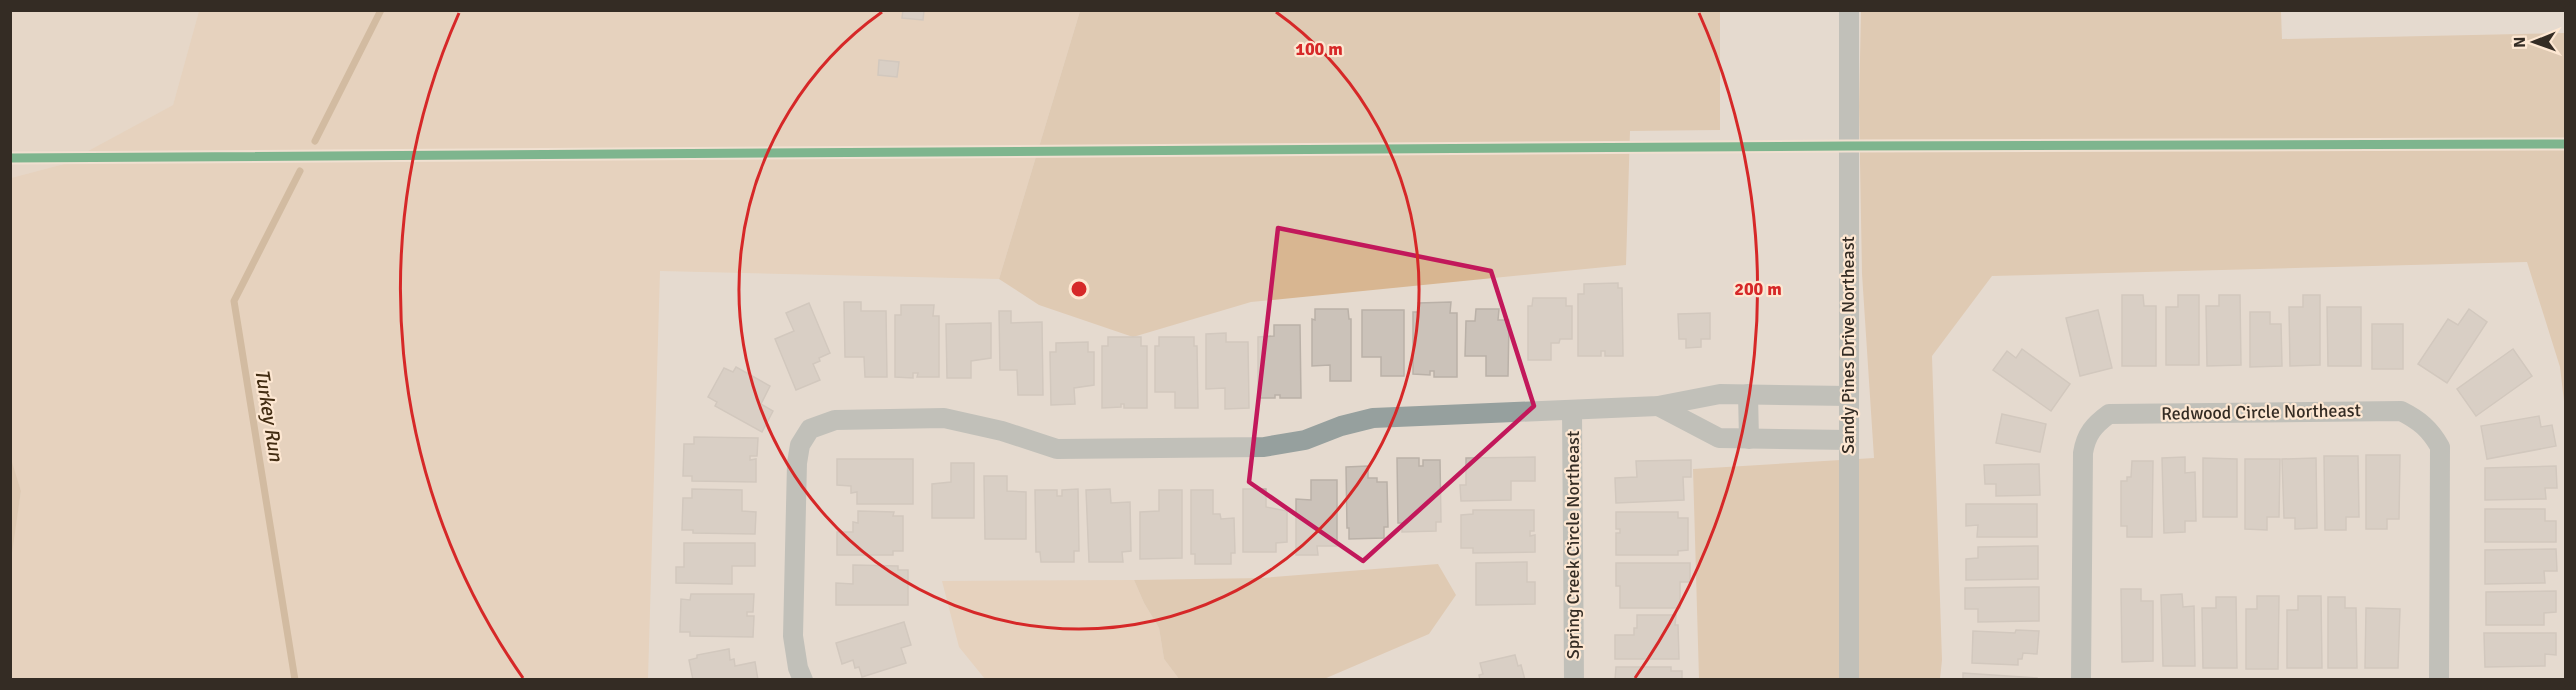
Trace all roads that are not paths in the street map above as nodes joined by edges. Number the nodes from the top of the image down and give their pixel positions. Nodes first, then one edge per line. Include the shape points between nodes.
1 (1848, 10) edge
2 (1748, 394) junction
3 (1848, 396) junction
4 (1658, 406) junction
5 (1572, 411) junction
6 (1749, 439) junction
7 (1849, 440) junction
8 (803, 680) edge
9 (1574, 680) edge
10 (1850, 680) edge
11 (2081, 680) edge
12 (2439, 680) edge

1 - 3 street, Sandy Pines Drive Northeast
2 - 3 street, Spring Creek Circle Northeast
2 - 4 street, Spring Creek Circle Northeast via 1720,393
2 - 6 street
3 - 7 street, Sandy Pines Drive Northeast
4 - 5 street, Spring Creek Circle Northeast
4 - 6 street via 1719,438
5 - 8 street, Spring Creek Circle Northeast via 1373,418 1305,440 1264,447 1057,449 944,418 835,420 810,429 800,445 797,463 793,636
5 - 9 street, Spring Creek Circle Northeast
6 - 7 street
7 - 10 street, Sandy Pines Drive Northeast
11 - 12 street, Redwood Circle Northeast via 2083,453 2096,424 2109,414 2401,411 2432,433 2440,447

